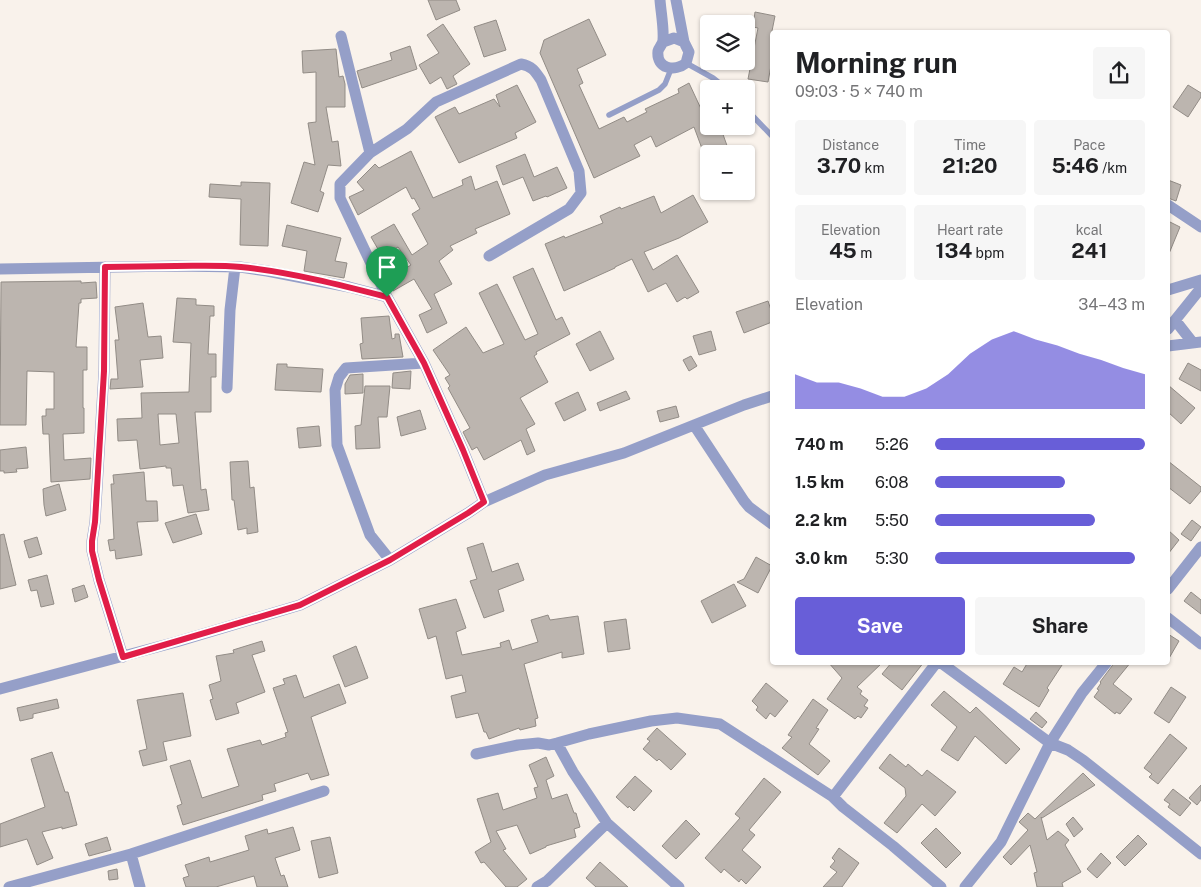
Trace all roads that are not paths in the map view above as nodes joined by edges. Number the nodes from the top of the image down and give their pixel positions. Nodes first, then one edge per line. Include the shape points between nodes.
1 (660, 0) edge
2 (676, 0) edge
3 (341, 36) dead end
4 (663, 42) junction
5 (684, 42) junction
6 (686, 63) junction
7 (671, 69) junction
8 (716, 80) edge
9 (609, 115) dead end
10 (755, 118) edge
11 (770, 134) edge
12 (370, 153) junction
13 (1170, 206) edge
14 (1201, 227) edge
15 (489, 256) dead end
16 (105, 267) junction
17 (235, 267) junction
18 (0, 269) edge
19 (1201, 280) edge
20 (1201, 288) edge
21 (1170, 289) edge
22 (387, 297) junction
23 (1171, 324) edge
24 (1197, 342) edge
25 (1170, 346) edge
26 (424, 363) junction
27 (227, 388) dead end
28 (770, 397) edge
29 (694, 425) junction
30 (484, 502) junction
31 (770, 522) edge
32 (1201, 547) edge
33 (390, 560) junction
34 (1170, 586) edge
35 (1170, 620) edge
36 (1201, 644) edge
37 (123, 657) junction
38 (937, 665) edge
39 (943, 665) edge
40 (1105, 665) edge
41 (0, 689) edge
42 (557, 743) junction
43 (1050, 743) junction
44 (476, 754) dead end
45 (324, 791) dead end
46 (832, 797) junction
47 (606, 823) junction
48 (131, 854) junction
49 (1201, 854) edge
50 (9, 887) edge
51 (140, 887) edge
52 (537, 887) edge
53 (679, 887) edge
54 (940, 887) edge
55 (965, 887) edge

1 - 4 street
2 - 5 street
3 - 12 street
4 - 5 street via 674,38
4 - 7 street via 659,58
5 - 6 street via 689,52
6 - 7 street
6 - 8 lane
7 - 9 lane via 666,84 659,90
10 - 11 lane
12 - 15 street via 407,129 436,102 520,64 532,68 579,171 581,194 569,209
12 - 22 street via 340,184 340,198
13 - 14 street
16 - 17 street
16 - 18 street
16 - 37 street via 104,371 92,541 99,580
17 - 22 street
17 - 27 street
19 - 21 street
20 - 23 street
22 - 26 street
23 - 24 street
24 - 25 street
26 - 30 street
26 - 33 street via 346,368 334,390 337,445 370,534
28 - 29 street
29 - 30 street via 624,453 545,475
29 - 31 street via 744,501
30 - 33 street
32 - 34 street
33 - 37 street via 300,605
35 - 36 street
37 - 41 street
38 - 46 street
39 - 43 street
40 - 43 street
42 - 44 street via 518,745
42 - 46 street via 677,718 720,724
42 - 47 street
43 - 49 street via 1083,760
43 - 55 street via 1000,842
45 - 48 street
46 - 54 street
47 - 52 street
47 - 53 street
48 - 50 street
48 - 51 street

